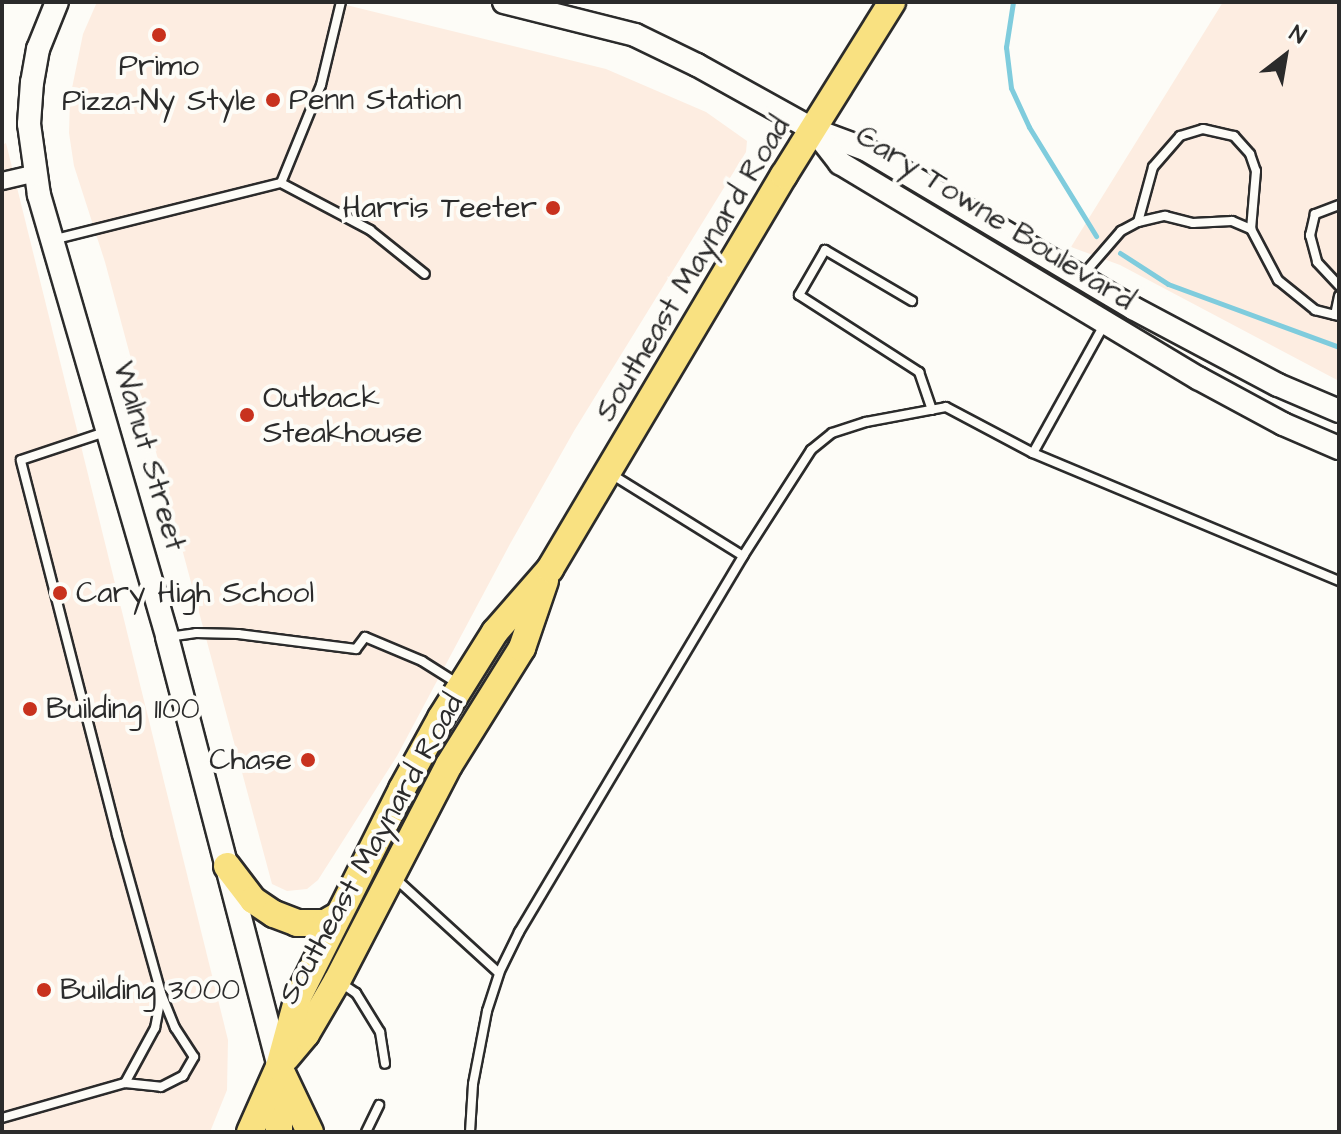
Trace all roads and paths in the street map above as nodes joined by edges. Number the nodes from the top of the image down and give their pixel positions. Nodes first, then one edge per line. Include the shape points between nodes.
1 (57, 2) edge
2 (341, 2) edge
3 (504, 2) edge
4 (892, 2) edge
5 (814, 130) junction
6 (36, 173) junction
7 (2, 181) edge
8 (281, 183) junction
9 (1339, 205) edge
10 (1138, 222) junction
11 (1251, 229) junction
12 (52, 240) junction
13 (425, 274) dead end
14 (1081, 277) junction
15 (1339, 286) edge
16 (1339, 296) edge
17 (912, 301) dead end
18 (1337, 315) edge
19 (1106, 322) junction
20 (932, 410) junction
21 (1339, 411) edge
22 (108, 431) junction
23 (1339, 448) edge
24 (1033, 453) junction
25 (608, 472) junction
26 (743, 556) junction
27 (550, 569) junction
28 (1339, 581) edge
29 (167, 637) junction
30 (462, 686) junction
31 (227, 866) junction
32 (390, 873) junction
33 (337, 916) junction
34 (499, 973) junction
35 (337, 981) junction
36 (161, 993) junction
37 (385, 1064) dead end
38 (279, 1067) junction
39 (125, 1083) junction
40 (379, 1105) dead end
41 (2, 1118) edge
42 (250, 1132) edge
43 (279, 1132) edge
44 (310, 1132) edge
45 (366, 1132) edge
46 (470, 1132) edge

1 - 6 main road, Walnut Street via 38,49 32,82 29,124
2 - 8 lane via 321,85
3 - 5 main road via 635,35
4 - 5 main road, Southeast Maynard Road
5 - 14 main road, Cary Towne Boulevard via 865,149
5 - 19 main road, Cary Towne Boulevard via 840,163
5 - 25 main road, Southeast Maynard Road
6 - 7 street
6 - 12 main road, Walnut Street
8 - 12 lane
8 - 13 lane via 370,230
9 - 15 lane via 1315,214 1310,235 1317,262
10 - 11 lane via 1165,216 1193,223 1232,221
10 - 11 lane via 1153,167 1180,136 1203,129 1234,136 1250,154 1256,171
10 - 14 lane via 1121,231
11 - 18 lane via 1278,280 1315,310
12 - 22 main road, Walnut Street
14 - 21 main road, Cary Towne Boulevard via 1265,378
16 - 18 lane
17 - 20 lane via 825,250 799,295 919,372
19 - 23 main road, Cary Towne Boulevard via 1271,417
19 - 24 lane
20 - 24 lane via 946,407
20 - 26 lane via 832,433 811,450
22 - 29 main road, Walnut Street
22 - 36 lane via 21,460
24 - 28 lane
25 - 26 lane
25 - 27 main road, Southeast Maynard Road
26 - 34 lane
27 - 30 main road, Southeast Maynard Road via 495,632
27 - 32 main road, Southeast Maynard Road via 522,648
29 - 30 lane via 238,634 356,649 365,637 422,661
29 - 31 main road, Walnut Street
30 - 33 main road, Southeast Maynard Road
31 - 33 main road via 253,900 274,914 297,923 325,923
31 - 38 main road, Walnut Street
32 - 34 lane
32 - 35 main road, Southeast Maynard Road
33 - 38 main road, Southeast Maynard Road via 298,997
34 - 46 lane via 473,1084
35 - 37 lane via 356,993 380,1032
35 - 38 main road, Southeast Maynard Road
36 - 39 lane via 161,1013
36 - 39 lane via 194,1057 183,1076 161,1087
38 - 42 main road, Southeast Maynard Road
38 - 43 main road, Walnut Street
38 - 44 main road, Walnut Street
39 - 41 lane
40 - 45 lane

